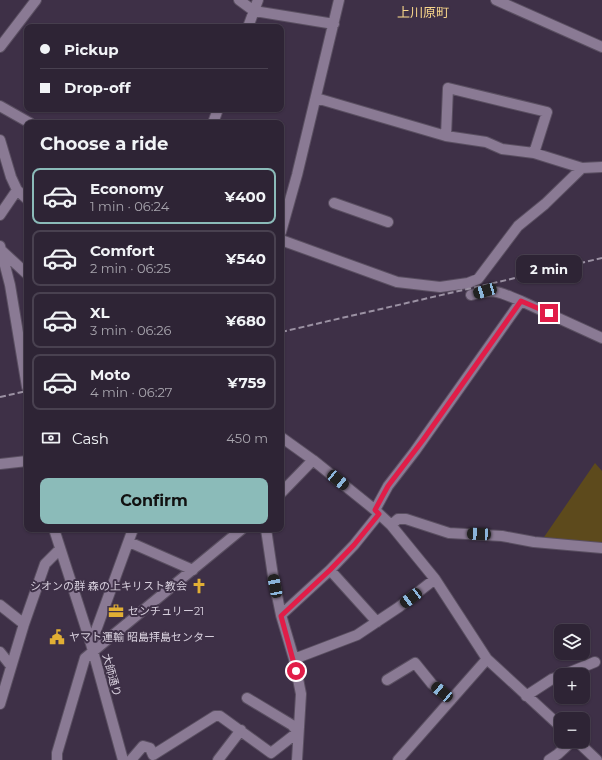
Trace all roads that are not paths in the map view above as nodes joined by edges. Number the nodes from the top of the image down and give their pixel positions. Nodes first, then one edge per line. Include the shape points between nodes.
1 (36, 0) edge
2 (239, 0) edge
3 (258, 0) edge
4 (340, 0) edge
5 (496, 0) edge
6 (254, 10) junction
7 (249, 24) edge
8 (334, 24) junction
9 (0, 47) edge
10 (602, 47) edge
11 (316, 98) junction
12 (0, 106) edge
13 (25, 120) edge
14 (446, 136) junction
15 (0, 140) edge
16 (534, 153) junction
17 (602, 167) edge
18 (582, 168) junction
19 (17, 190) junction
20 (24, 196) edge
21 (338, 203) dead end
22 (0, 215) edge
23 (284, 221) edge
24 (388, 222) dead end
25 (284, 241) edge
26 (1, 248) edge
27 (24, 271) edge
28 (471, 295) dead end
29 (521, 301) junction
30 (602, 338) edge
31 (24, 369) edge
32 (284, 439) edge
33 (313, 460) junction
34 (24, 461) edge
35 (0, 464) edge
36 (284, 490) edge
37 (377, 512) junction
38 (391, 525) junction
39 (55, 532) edge
40 (132, 532) edge
41 (238, 532) edge
42 (266, 532) edge
43 (129, 542) junction
44 (602, 548) edge
45 (60, 549) junction
46 (193, 570) junction
47 (330, 570) junction
48 (435, 579) junction
49 (0, 605) edge
50 (281, 616) junction
51 (377, 622) junction
52 (24, 624) junction
53 (92, 648) junction
54 (0, 652) edge
55 (294, 659) junction
56 (487, 659) junction
57 (595, 662) dead end
58 (11, 666) junction
59 (580, 668) edge
60 (554, 678) edge
61 (387, 680) dead end
62 (526, 696) junction
63 (247, 698) dead end
64 (451, 700) junction
65 (0, 704) edge
66 (554, 720) edge
67 (241, 730) junction
68 (298, 732) junction
69 (564, 748) edge
70 (584, 748) edge
71 (154, 757) edge
72 (267, 757) edge
73 (57, 760) edge
74 (123, 760) edge
75 (131, 760) edge
76 (218, 760) edge
77 (297, 760) edge
78 (398, 760) edge
79 (549, 760) edge
80 (597, 760) edge

1 - 9 street
2 - 6 street
3 - 6 street
4 - 8 street
5 - 10 street
6 - 7 street
6 - 8 street
8 - 11 street
11 - 14 street
11 - 23 street
12 - 13 street
14 - 16 street via 486,142 502,149
14 - 16 street via 448,88 547,112
15 - 19 street
16 - 18 street
17 - 18 street
18 - 25 street via 518,226 478,279 468,283 440,287 397,282
19 - 20 street
19 - 22 street
21 - 24 street
26 - 27 street
26 - 31 street
28 - 29 street via 495,291
29 - 30 street
29 - 37 street via 388,486
32 - 33 street
33 - 36 street
33 - 37 street
34 - 35 street
37 - 38 street
37 - 47 street via 354,545
38 - 44 street via 398,519 406,519 449,533 502,536 534,542
38 - 48 street
39 - 45 street, 大師通り
40 - 43 street
41 - 46 street
42 - 50 street
43 - 46 street
43 - 53 street
45 - 52 street via 45,564
45 - 53 street, 大師通り
46 - 53 street
47 - 50 street
47 - 51 street
48 - 51 street
48 - 56 street
49 - 52 street
50 - 55 street
51 - 55 street via 356,635
52 - 58 street
53 - 73 street via 82,667
53 - 74 street, 大師通り
54 - 58 street
55 - 68 street via 301,694
56 - 62 street
56 - 64 street
57 - 59 street
58 - 65 street
60 - 62 street
61 - 64 street via 415,663 432,684
62 - 66 street
63 - 68 street via 292,725
64 - 78 street
67 - 71 street via 220,716 215,716
67 - 72 street
67 - 76 street
68 - 72 street
68 - 77 street
69 - 79 street
70 - 80 street
71 - 75 street via 150,748 143,746

